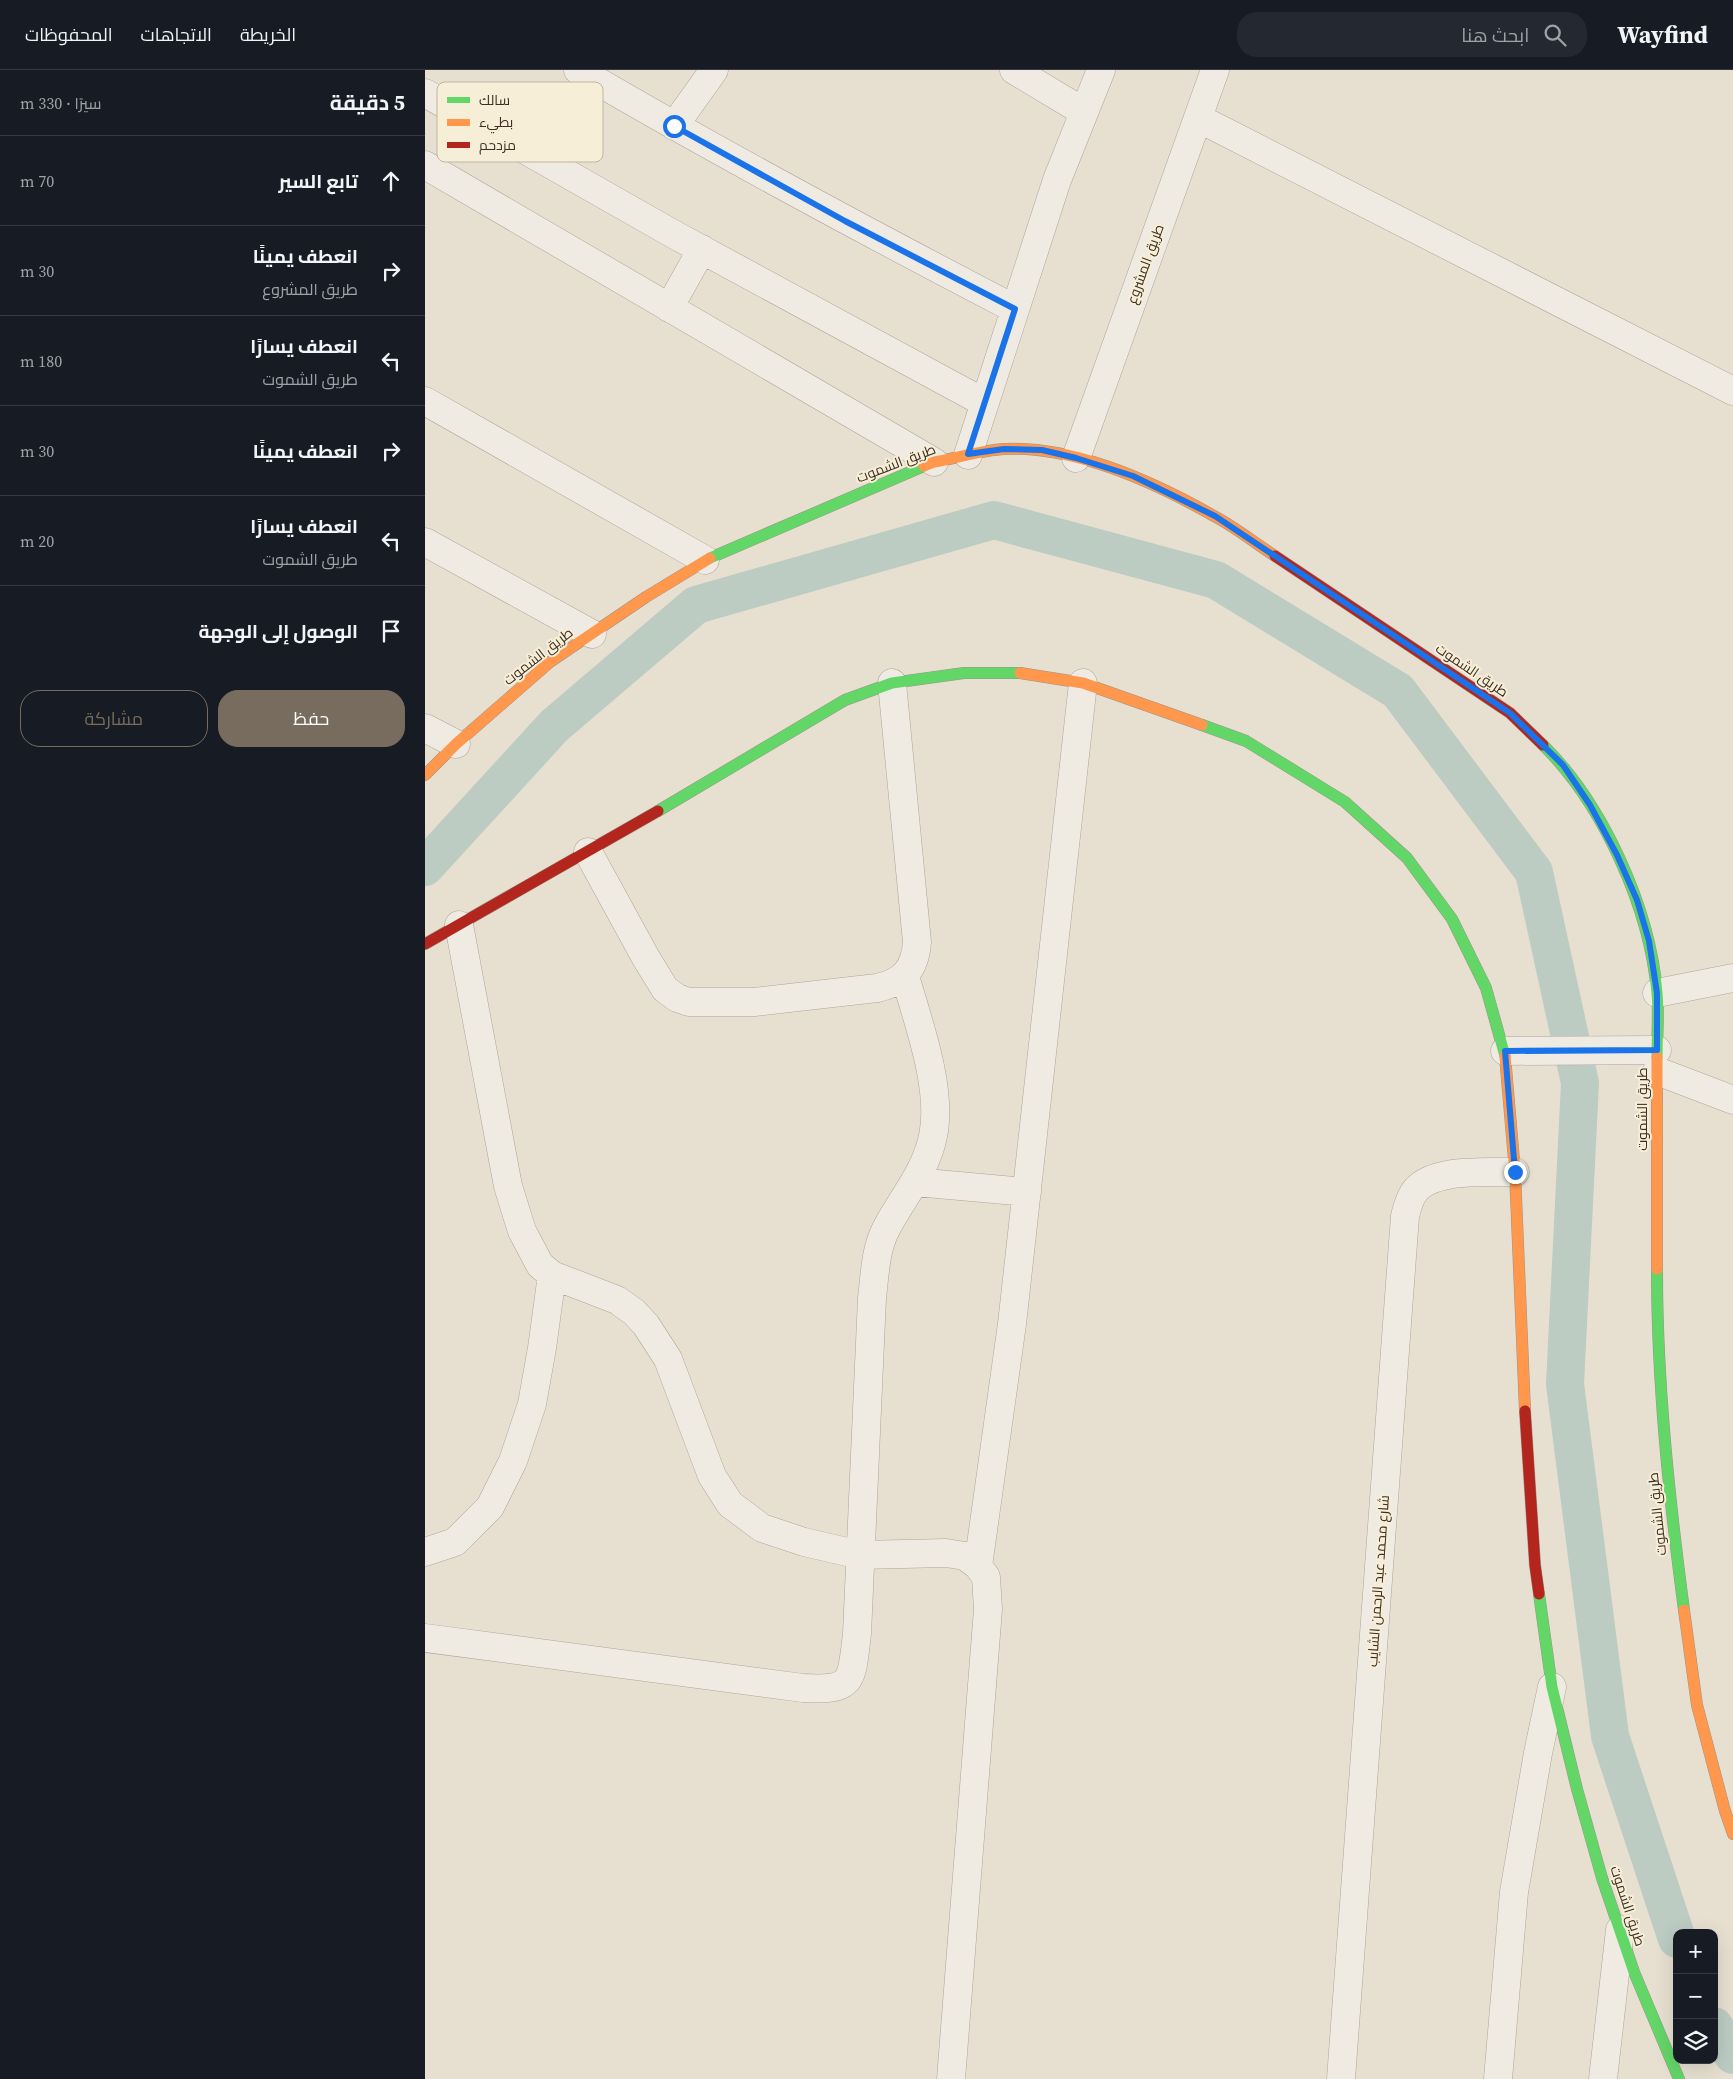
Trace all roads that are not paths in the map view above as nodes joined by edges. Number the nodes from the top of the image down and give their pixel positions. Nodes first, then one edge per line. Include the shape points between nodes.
1 (578, 70) edge
2 (714, 70) edge
3 (1014, 70) edge
4 (1101, 70) edge
5 (1215, 70) edge
6 (599, 82) edge
7 (603, 85) edge
8 (425, 93) edge
9 (437, 100) edge
10 (1084, 112) junction
11 (1198, 118) junction
12 (674, 126) junction
13 (548, 162) edge
14 (425, 165) edge
15 (702, 249) junction
16 (669, 308) junction
17 (1015, 309) junction
18 (1733, 391) edge
19 (425, 401) edge
20 (985, 403) junction
21 (968, 454) junction
22 (1076, 458) junction
23 (934, 462) junction
24 (425, 542) edge
25 (705, 560) junction
26 (592, 634) junction
27 (892, 683) junction
28 (1083, 683) junction
29 (425, 728) edge
30 (456, 744) junction
31 (425, 775) edge
32 (588, 852) junction
33 (459, 925) junction
34 (425, 944) edge
35 (905, 976) junction
36 (1733, 978) edge
37 (1657, 993) junction
38 (1505, 1051) junction
39 (1657, 1061) junction
40 (1733, 1100) edge
41 (1515, 1172) junction
42 (915, 1182) junction
43 (1027, 1192) junction
44 (551, 1275) junction
45 (425, 1552) edge
46 (860, 1555) junction
47 (978, 1566) junction
48 (425, 1638) edge
49 (1552, 1687) junction
50 (1733, 1834) edge
51 (1619, 1930) junction
52 (951, 2079) edge
53 (1341, 2079) edge
54 (1498, 2079) edge
55 (1603, 2079) edge
56 (1679, 2079) edge

1 - 6 street
2 - 12 street
3 - 10 street
4 - 10 street
5 - 11 street, طريق المشروع
7 - 12 street
8 - 9 street
10 - 17 street via 1057,180
11 - 18 street
11 - 22 street, طريق المشروع
12 - 17 street via 845,221
13 - 15 street
14 - 16 street
15 - 16 street
15 - 20 street
16 - 23 street
17 - 20 street
19 - 25 street
20 - 21 street
21 - 22 street, طريق الشموت via 1004,449 1042,450
21 - 23 street, طريق الشموت
22 - 37 street, طريق الشموت via 1133,476 1215,516 1510,713 1563,765 1590,805 1617,855 1637,900 1649,941
23 - 25 street, طريق الشموت
24 - 26 street
25 - 26 street, طريق الشموت
26 - 30 street, طريق الشموت via 551,662
27 - 28 street, طريق الشموت via 964,673 1012,672
27 - 32 street, طريق الشموت via 845,700
27 - 35 street via 917,942 915,957
28 - 38 street, طريق الشموت via 1246,741 1345,802 1407,858 1452,919 1486,988
28 - 43 street
29 - 30 street
30 - 31 street, طريق الشموت
32 - 33 street, طريق الشموت
32 - 35 street via 646,958 665,989 677,998 689,1002 755,1002 877,988
33 - 34 street, طريق الشموت
33 - 44 street via 508,1186 522,1231 540,1265
35 - 42 street via 935,1100 933,1135
36 - 37 street
37 - 39 street, طريق الشموت
38 - 39 street via 1621,1050
38 - 41 street, طريق الشموت
39 - 40 street
39 - 50 street, طريق الشموت via 1657,1337 1671,1512 1697,1705
41 - 49 street, طريق الشموت via 1535,1565
41 - 53 street, شارع محمد عبد الرحمن الشايب via 1447,1175 1424,1181 1412,1194 1405,1216
42 - 43 street
42 - 46 street via 878,1249 872,1298
43 - 47 street
44 - 45 street via 532,1404 513,1461 490,1507 455,1542
44 - 46 street via 617,1300 646,1326 668,1359 712,1476 730,1504 762,1528
46 - 47 street via 955,1554 965,1556
46 - 48 street via 854,1660 850,1677 840,1687 803,1688
47 - 52 street via 986,1577 988,1608
49 - 51 street, طريق الشموت via 1577,1789
49 - 54 street via 1514,1892
51 - 55 street
51 - 56 street, طريق الشموت

